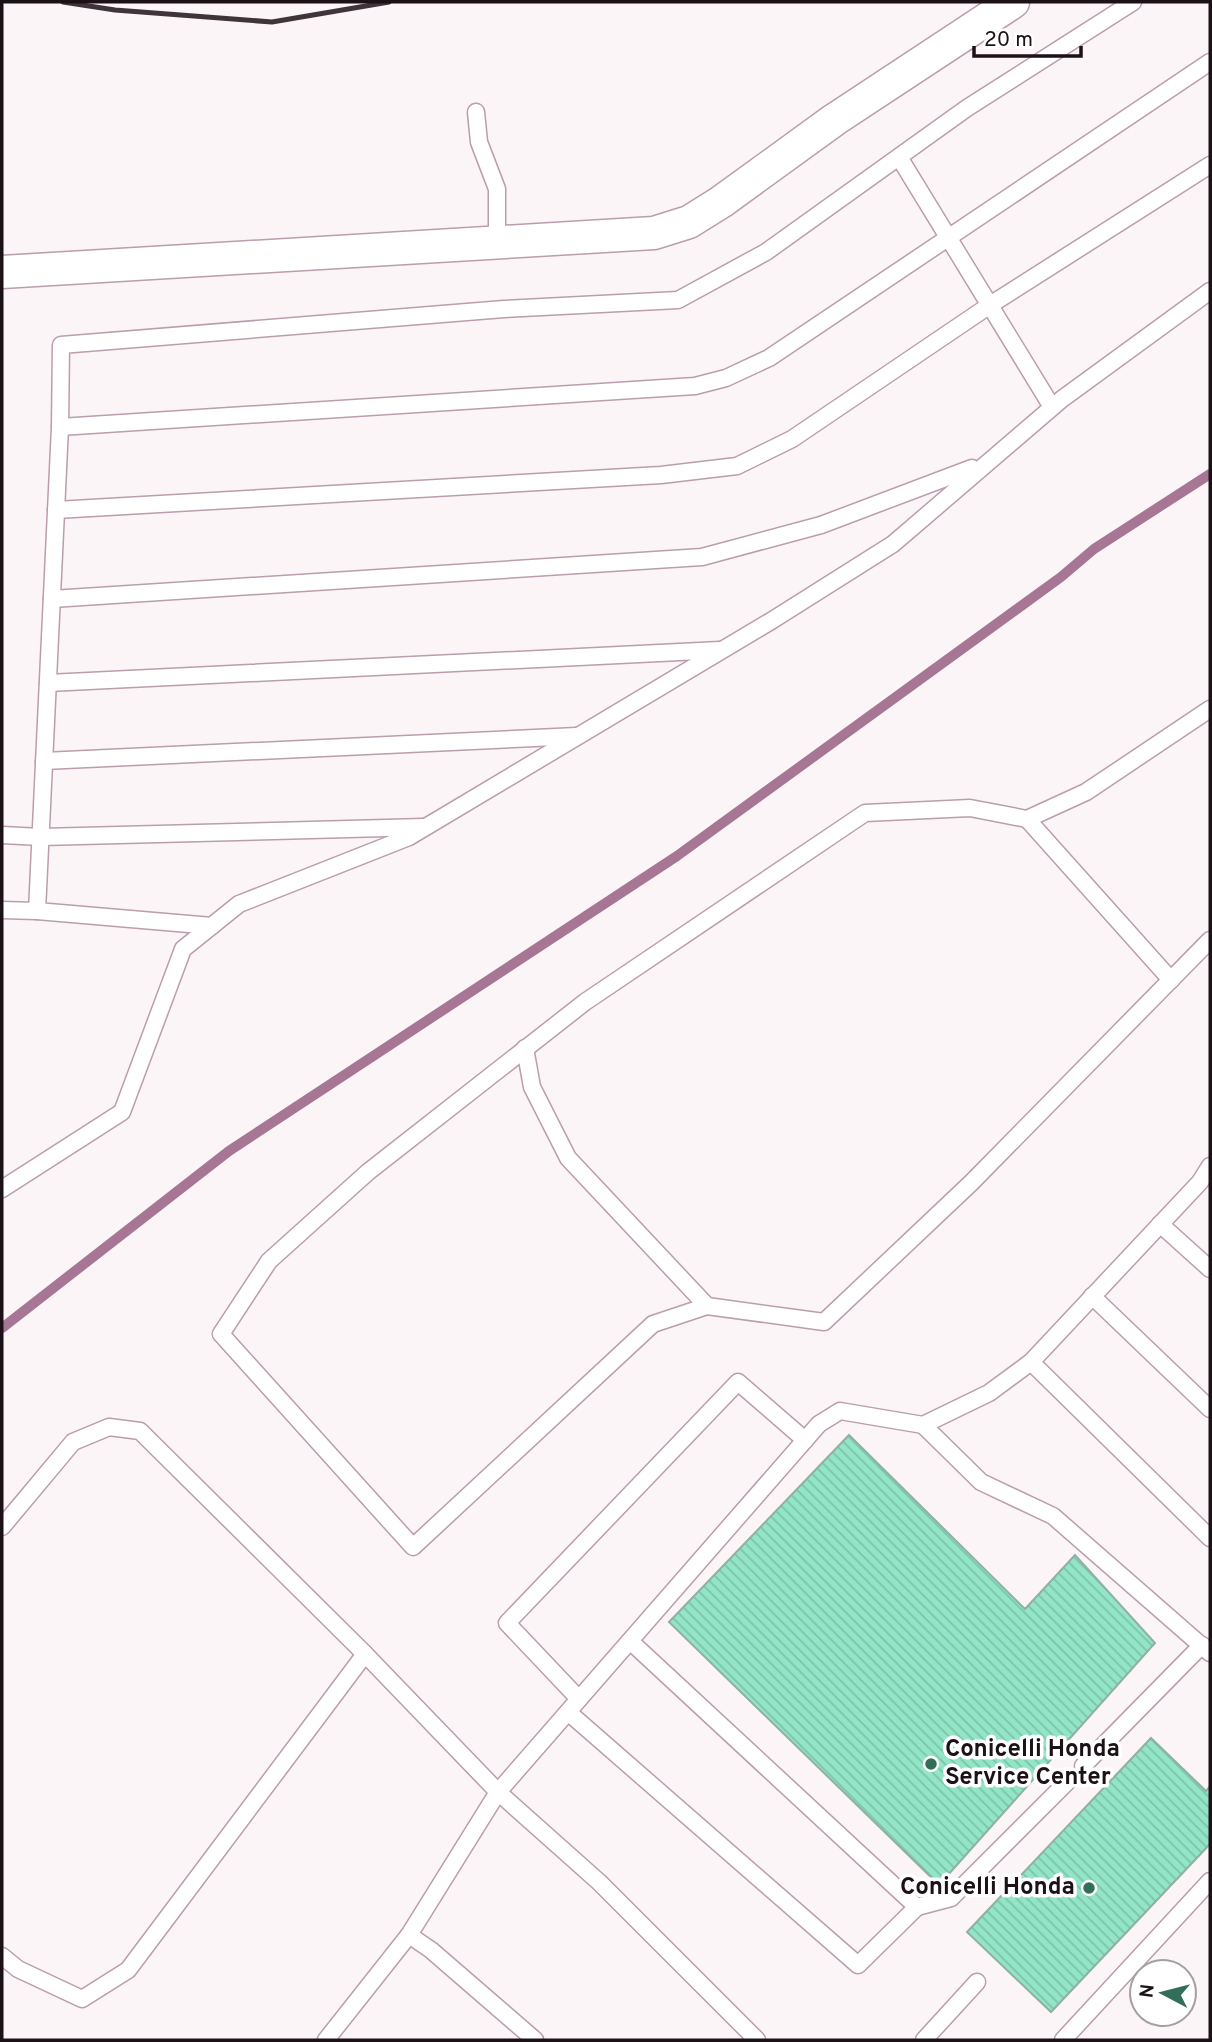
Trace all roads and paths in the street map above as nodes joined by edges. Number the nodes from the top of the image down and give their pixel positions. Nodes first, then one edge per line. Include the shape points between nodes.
1 (1013, 2) edge
2 (1133, 2) edge
3 (1210, 62) edge
4 (476, 112) dead end
5 (899, 157) junction
6 (1210, 164) edge
7 (949, 238) junction
8 (497, 242) junction
9 (2, 271) edge
10 (1210, 291) edge
11 (990, 305) junction
12 (1052, 407) junction
13 (60, 427) junction
14 (983, 464) junction
15 (56, 510) junction
16 (52, 599) junction
17 (722, 650) junction
18 (48, 683) junction
19 (1210, 709) edge
20 (579, 736) junction
21 (44, 761) junction
22 (1027, 819) junction
23 (427, 827) junction
24 (2, 835) edge
25 (41, 836) junction
26 (2, 910) edge
27 (37, 911) junction
28 (212, 926) junction
29 (1210, 940) edge
30 (1171, 980) junction
31 (525, 1048) junction
32 (1210, 1166) edge
33 (2, 1189) edge
34 (1160, 1224) junction
35 (1210, 1269) edge
36 (1092, 1296) junction
37 (707, 1306) junction
38 (1031, 1362) junction
39 (1210, 1409) edge
40 (923, 1424) junction
41 (805, 1440) junction
42 (2, 1527) edge
43 (1210, 1538) edge
44 (630, 1641) junction
45 (1206, 1649) edge
46 (365, 1654) junction
47 (579, 1699) junction
48 (568, 1712) junction
49 (1083, 1766) dead end
50 (1068, 1782) dead end
51 (498, 1792) junction
52 (1210, 1881) edge
53 (917, 1907) junction
54 (410, 1935) junction
55 (2, 1955) edge
56 (977, 1982) dead end
57 (326, 2040) edge
58 (534, 2040) edge
59 (757, 2040) edge
60 (925, 2040) edge
61 (1063, 2040) edge

1 - 8 street via 689,222 654,233
2 - 5 lane
3 - 7 lane
4 - 8 lane via 479,142 497,189
5 - 7 lane
5 - 13 lane via 766,252 678,300 505,309 61,345
6 - 11 lane
7 - 11 lane
7 - 13 lane via 769,358 695,386
8 - 9 street
10 - 12 lane
11 - 12 lane
11 - 15 lane via 792,439 737,466 661,475
12 - 14 lane
13 - 15 lane
14 - 16 lane via 821,525 702,557
14 - 17 lane via 893,544
15 - 16 lane
16 - 18 lane
17 - 18 lane
17 - 20 lane
18 - 21 lane
19 - 22 lane via 1086,792
20 - 21 lane
20 - 23 lane
21 - 25 lane
22 - 30 lane
22 - 31 lane via 970,808 864,813 584,1002
23 - 25 lane
23 - 28 lane via 239,904
24 - 25 lane
25 - 27 lane
26 - 27 lane
27 - 28 lane
28 - 33 lane via 183,949 122,1112
29 - 30 lane
30 - 37 lane via 824,1322
31 - 37 lane via 532,1087 568,1158
31 - 37 lane via 368,1172 269,1261 220,1334 412,1547 653,1324
32 - 34 lane
34 - 35 lane
34 - 36 lane
36 - 38 lane
36 - 39 lane
38 - 40 lane via 989,1393
38 - 43 lane
40 - 41 lane via 841,1411 819,1424
40 - 45 lane via 981,1482 1053,1516
41 - 44 lane
41 - 47 lane via 738,1382 507,1623
42 - 46 lane via 73,1442 109,1427 140,1431
44 - 47 lane
44 - 53 lane
45 - 49 lane
46 - 51 lane
46 - 55 lane via 128,1970 82,1998 18,1969
47 - 48 lane
48 - 51 lane
48 - 53 lane via 858,1965
50 - 53 lane via 951,1898
51 - 54 lane
51 - 59 lane via 599,1882
52 - 61 lane
54 - 57 lane
54 - 58 lane
56 - 60 lane

